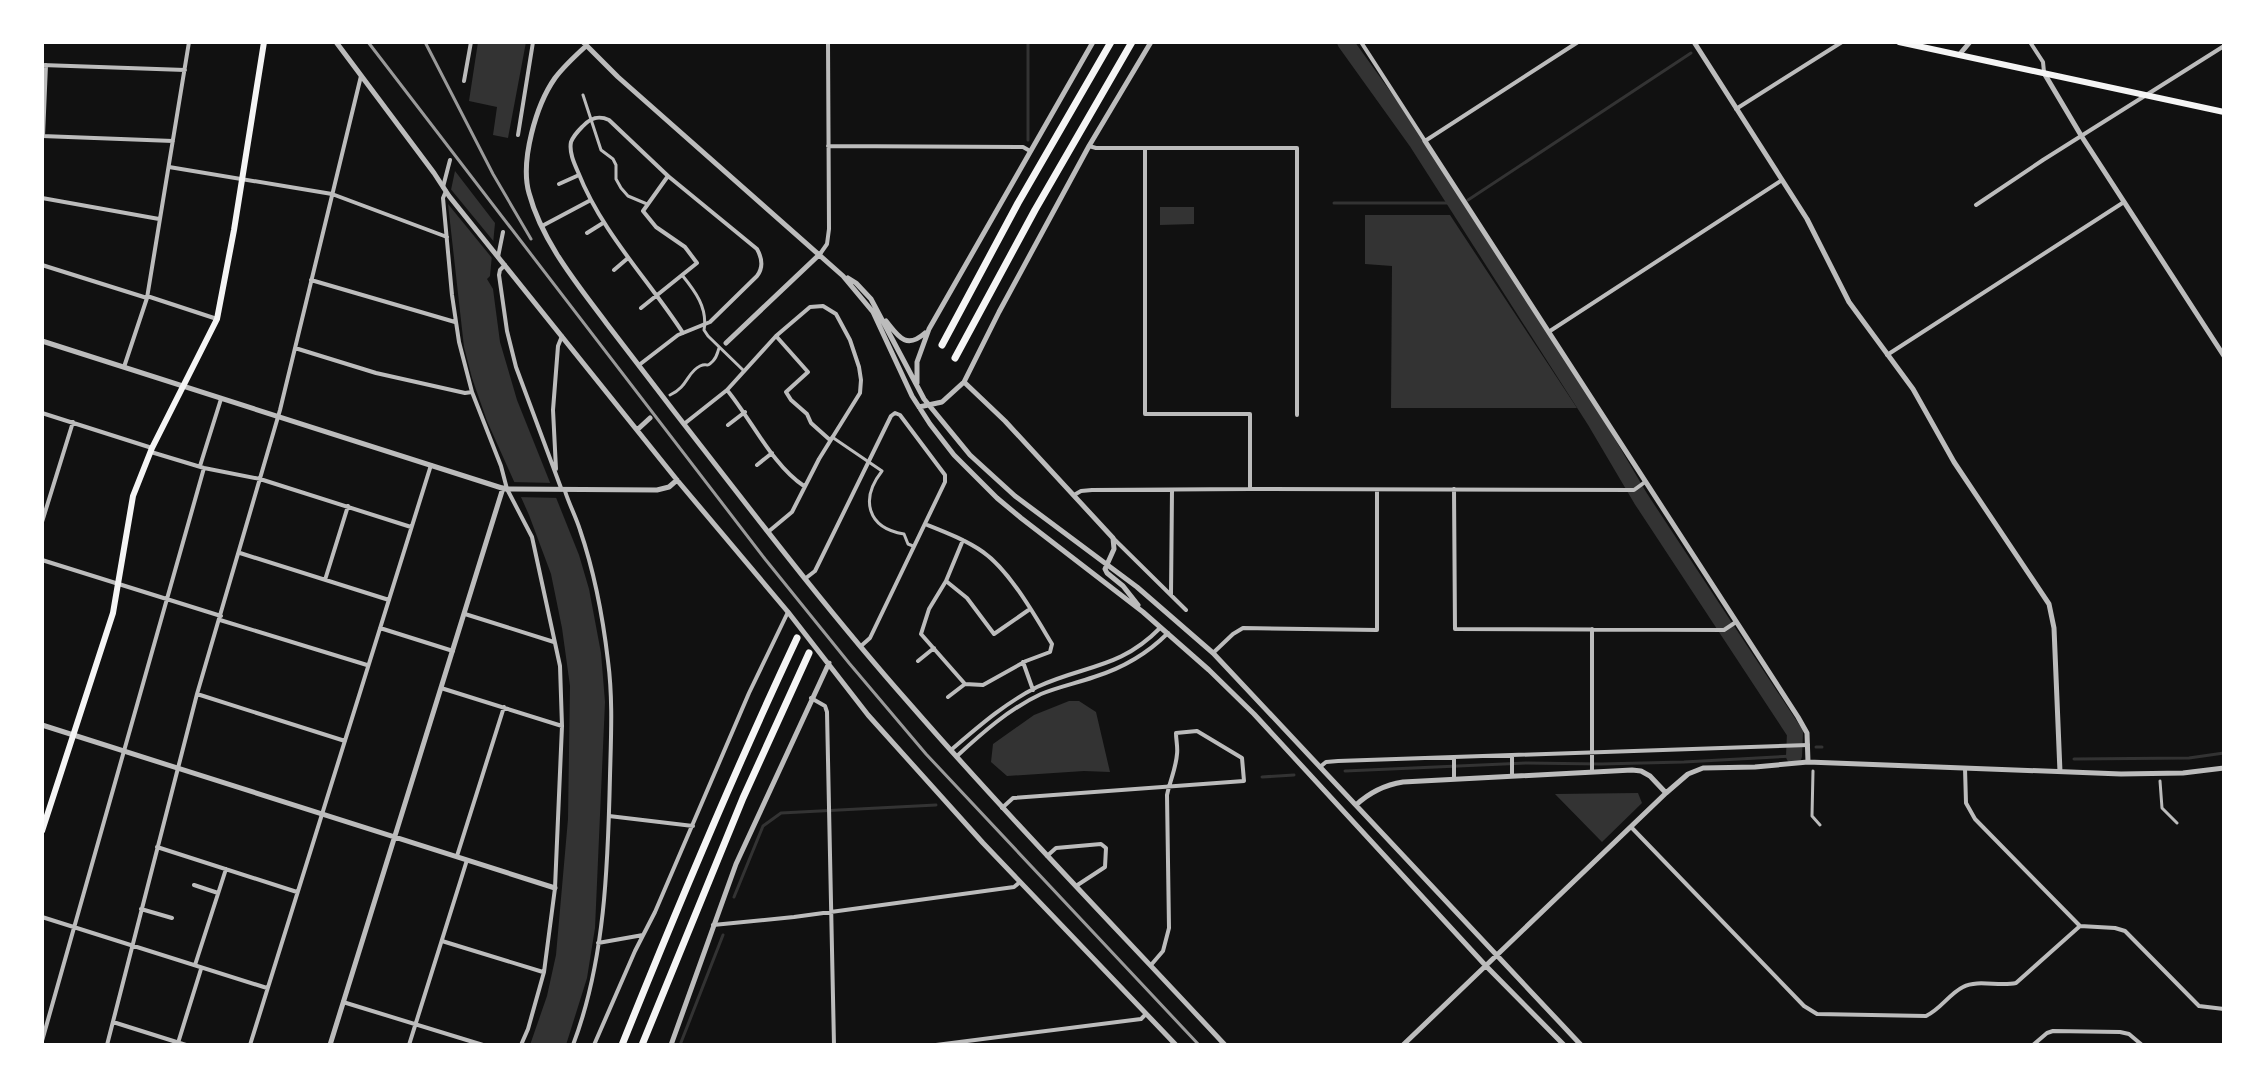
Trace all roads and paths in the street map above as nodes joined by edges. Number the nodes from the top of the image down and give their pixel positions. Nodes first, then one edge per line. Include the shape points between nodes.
1 (189, 42) edge
2 (264, 42) edge
3 (336, 42) edge
4 (471, 42) edge
5 (533, 42) edge
6 (828, 42) edge
7 (1093, 42) edge
8 (1111, 42) edge
9 (1132, 42) edge
10 (1151, 42) edge
11 (1361, 42) edge
12 (1578, 42) edge
13 (1694, 42) edge
14 (1842, 42) edge
15 (1899, 42) edge
16 (1970, 42) edge
17 (2030, 42) edge
18 (584, 44) edge
19 (2224, 46) edge
20 (1959, 55) junction
21 (44, 65) edge
22 (185, 70) junction
23 (2044, 73) junction
24 (362, 74) junction
25 (464, 81) dead end
26 (583, 95) dead end
27 (2146, 95) junction
28 (1736, 109) junction
29 (2224, 112) edge
30 (590, 119) junction
31 (518, 135) dead end
32 (43, 136) edge
33 (2082, 137) junction
34 (173, 141) junction
35 (1425, 141) junction
36 (828, 146) junction
37 (1089, 146) junction
38 (1145, 148) junction
39 (1030, 151) junction
40 (450, 160) dead end
41 (169, 167) junction
42 (579, 175) junction
43 (668, 176) junction
44 (243, 179) junction
45 (1782, 180) junction
46 (559, 184) dead end
47 (446, 191) junction
48 (332, 194) junction
49 (42, 198) edge
50 (590, 201) junction
51 (2125, 201) junction
52 (647, 204) junction
53 (1976, 205) dead end
54 (159, 219) junction
55 (603, 223) junction
56 (542, 226) junction
57 (503, 232) dead end
58 (587, 233) dead end
59 (447, 237) junction
60 (820, 254) junction
61 (498, 257) junction
62 (628, 258) junction
63 (42, 265) edge
64 (505, 265) junction
65 (614, 270) dead end
66 (682, 275) junction
67 (843, 276) junction
68 (311, 280) junction
69 (656, 296) junction
70 (147, 297) junction
71 (641, 308) dead end
72 (881, 316) junction
73 (217, 319) junction
74 (456, 322) junction
75 (705, 325) junction
76 (929, 329) junction
77 (1550, 331) junction
78 (683, 333) junction
79 (562, 336) junction
80 (776, 336) junction
81 (42, 341) edge
82 (726, 343) dead end
83 (942, 345) dead end
84 (295, 348) junction
85 (719, 348) junction
86 (1887, 355) junction
87 (2224, 356) edge
88 (955, 358) dead end
89 (639, 365) junction
90 (124, 367) junction
91 (744, 371) junction
92 (964, 382) junction
93 (917, 385) junction
94 (184, 386) junction
95 (727, 390) junction
96 (472, 392) junction
97 (670, 395) dead end
98 (221, 399) junction
99 (930, 406) junction
100 (919, 407) junction
101 (745, 412) junction
102 (42, 413) edge
103 (1297, 415) dead end
104 (278, 416) junction
105 (650, 418) dead end
106 (73, 422) junction
107 (684, 424) junction
108 (728, 425) dead end
109 (637, 430) junction
110 (831, 438) junction
111 (152, 450) junction
112 (772, 453) junction
113 (868, 462) junction
114 (431, 465) junction
115 (757, 465) dead end
116 (202, 467) junction
117 (556, 473) junction
118 (260, 479) junction
119 (677, 480) junction
120 (1642, 484) junction
121 (804, 486) junction
122 (508, 489) junction
123 (1250, 489) junction
124 (1454, 489) junction
125 (1172, 490) junction
126 (1377, 490) junction
127 (562, 491) junction
128 (1074, 495) junction
129 (348, 506) junction
130 (42, 522) edge
131 (925, 524) junction
132 (411, 527) junction
133 (768, 532) junction
134 (1113, 538) junction
135 (963, 540) junction
136 (914, 546) junction
137 (240, 553) junction
138 (42, 560) edge
139 (1106, 564) junction
140 (806, 578) junction
141 (325, 580) junction
142 (946, 581) junction
143 (118, 583) junction
144 (1171, 595) junction
145 (168, 599) junction
146 (389, 600) junction
147 (1030, 609) junction
148 (1186, 610) dead end
149 (788, 612) junction
150 (1143, 612) junction
151 (465, 614) junction
152 (221, 618) junction
153 (1734, 624) junction
154 (1162, 627) junction
155 (380, 628) junction
156 (1592, 629) junction
157 (1168, 633) junction
158 (797, 638) dead end
159 (555, 643) junction
160 (861, 646) junction
161 (934, 648) junction
162 (453, 651) junction
163 (809, 653) dead end
164 (1213, 653) junction
165 (918, 661) dead end
166 (1023, 662) junction
167 (829, 663) junction
168 (368, 666) junction
169 (965, 684) junction
170 (441, 688) junction
171 (1033, 690) junction
172 (197, 694) junction
173 (948, 697) dead end
174 (811, 698) junction
175 (504, 707) junction
176 (42, 725) edge
177 (562, 726) junction
178 (73, 735) junction
179 (345, 741) junction
180 (1808, 745) junction
181 (124, 750) junction
182 (951, 750) junction
183 (1591, 752) junction
184 (1512, 755) junction
185 (957, 756) junction
186 (1454, 757) junction
187 (1808, 762) junction
188 (1320, 767) junction
189 (178, 768) junction
190 (1965, 768) junction
191 (2224, 768) edge
192 (1592, 770) junction
193 (1813, 771) dead end
194 (1512, 772) junction
195 (2060, 772) junction
196 (1454, 779) junction
197 (2160, 781) dead end
198 (1169, 788) junction
199 (1666, 793) junction
200 (1356, 805) junction
201 (1002, 808) junction
202 (322, 814) junction
203 (609, 816) junction
204 (2177, 823) dead end
205 (1820, 825) dead end
206 (693, 826) junction
207 (1632, 828) junction
208 (42, 831) edge
209 (395, 837) junction
210 (157, 847) junction
211 (457, 856) junction
212 (1047, 856) junction
213 (468, 859) junction
214 (226, 869) junction
215 (1020, 882) junction
216 (194, 885) dead end
217 (1076, 886) junction
218 (555, 888) junction
219 (297, 892) junction
220 (218, 893) junction
221 (141, 909) junction
222 (831, 912) junction
223 (42, 917) edge
224 (172, 918) dead end
225 (713, 925) junction
226 (2080, 926) junction
227 (74, 927) junction
228 (643, 935) junction
229 (442, 941) junction
230 (598, 943) junction
231 (132, 946) junction
232 (1497, 956) junction
233 (195, 965) junction
234 (1151, 965) junction
235 (1486, 966) junction
236 (202, 968) junction
237 (544, 972) junction
238 (267, 988) junction
239 (343, 1002) junction
240 (2224, 1009) edge
241 (1146, 1014) junction
242 (113, 1022) junction
243 (416, 1024) junction
244 (42, 1041) edge
245 (178, 1043) junction
246 (107, 1045) edge
247 (186, 1045) edge
248 (250, 1045) edge
249 (330, 1045) edge
250 (409, 1045) edge
251 (483, 1045) edge
252 (521, 1045) edge
253 (573, 1045) edge
254 (594, 1045) edge
255 (622, 1045) edge
256 (642, 1045) edge
257 (671, 1045) edge
258 (834, 1045) edge
259 (936, 1045) edge
260 (1176, 1045) edge
261 (1225, 1045) edge
262 (1403, 1045) edge
263 (1564, 1045) edge
264 (1581, 1045) edge
265 (2033, 1045) edge
266 (2142, 1045) edge

1 - 22 street
2 - 44 main road
3 - 24 street
4 - 25 street
5 - 31 street
6 - 36 street
7 - 39 street
8 - 83 highway
9 - 88 highway
10 - 37 street
11 - 35 street
12 - 35 street
13 - 28 street
14 - 28 street
15 - 20 main road
16 - 20 street
17 - 23 street
18 - 56 street via 554,79 534,129 526,179
18 - 60 street
19 - 27 street
20 - 23 main road
21 - 22 street
21 - 32 street
22 - 34 street
23 - 27 main road
23 - 33 street
24 - 47 street
24 - 48 street
26 - 30 street
27 - 29 main road
27 - 33 street
28 - 45 street
30 - 42 street via 571,142
30 - 43 street via 609,120
30 - 52 street via 601,150 616,165 621,188
32 - 34 street
33 - 51 street
33 - 53 street
34 - 41 street
35 - 77 street
36 - 39 street
36 - 60 street via 829,229
37 - 38 street
37 - 92 street
38 - 103 street via 1297,148
38 - 123 street via 1145,414 1250,414
39 - 76 street
40 - 47 street
41 - 44 street
41 - 54 street
42 - 46 street
42 - 50 street
43 - 52 street
43 - 75 street via 760,255 757,276
44 - 48 street
44 - 73 main road
45 - 77 street
45 - 86 street via 1849,302
47 - 59 street
47 - 61 street
48 - 59 street
48 - 68 street
49 - 54 street
50 - 55 street
50 - 56 street
51 - 86 street
51 - 87 street
52 - 66 street via 645,215 697,263
54 - 70 street
55 - 58 street
55 - 62 street
56 - 89 street
57 - 61 street
59 - 74 street
60 - 67 street
60 - 82 street
61 - 64 street
62 - 65 street
62 - 69 street
63 - 70 street
64 - 79 street
64 - 117 street via 499,275 513,355
66 - 69 street
66 - 75 street via 698,295
67 - 72 street via 864,291
67 - 100 street via 873,312
68 - 74 street
68 - 84 street
69 - 71 street
69 - 78 street
70 - 73 street
70 - 90 street
72 - 76 street via 905,340 919,338
72 - 93 street
73 - 94 main road
74 - 96 street
75 - 78 street
75 - 85 street
76 - 93 street via 917,362
77 - 120 street
78 - 89 street
79 - 109 street
79 - 117 street via 553,410
80 - 91 street
80 - 110 street via 808,372 786,392
80 - 110 street via 810,307 823,306 837,316 853,347 861,386
81 - 90 street
84 - 96 street via 404,380
84 - 104 street
85 - 91 street
85 - 97 street via 714,360
86 - 195 street via 2049,604
89 - 107 street
90 - 94 street
91 - 95 street
92 - 99 street
92 - 128 street
93 - 99 street
93 - 100 street
94 - 98 street
94 - 111 main road
95 - 101 street
95 - 107 street
96 - 122 street
98 - 104 street
98 - 116 street
99 - 100 street
99 - 139 street via 993,478
100 - 150 street via 954,455 997,498
101 - 108 street
101 - 112 street
102 - 106 street
104 - 114 street
104 - 118 street
105 - 109 street
106 - 111 street
106 - 130 street
107 - 133 street
109 - 119 street
110 - 113 street
110 - 121 street
111 - 116 street
111 - 143 main road via 133,496
112 - 115 street
112 - 121 street
113 - 131 street via 891,416 900,415 945,475
113 - 136 street via 882,471 870,494 873,516
113 - 140 street via 815,571
114 - 122 street
114 - 132 street
116 - 118 street
116 - 145 street
117 - 127 street
118 - 129 street
118 - 137 street
119 - 127 street via 657,490
119 - 149 street
120 - 124 street via 1634,490
120 - 153 street
121 - 133 street via 792,512
122 - 127 street
122 - 151 street
122 - 159 street via 532,537
123 - 125 street
123 - 126 street
124 - 126 street
124 - 156 street via 1455,629
125 - 128 street
125 - 144 street
126 - 164 street via 1377,630 1243,628
127 - 203 street via 580,530 608,659
128 - 134 street
129 - 132 street
129 - 141 street
131 - 135 street
131 - 136 street
132 - 146 street
133 - 140 street
134 - 139 street
134 - 144 street
135 - 142 street
135 - 147 street via 998,565
136 - 160 street via 870,638
137 - 141 street
137 - 152 street
138 - 143 street
139 - 150 street via 1107,573
139 - 164 street
140 - 160 street
141 - 146 street
142 - 147 street via 967,598 994,634
142 - 161 street via 921,634
143 - 145 street
143 - 178 main road
144 - 148 street
145 - 152 street
145 - 181 street
146 - 155 street
147 - 166 street via 1052,644 1050,652
149 - 167 street
149 - 206 street
150 - 154 street
151 - 159 street
151 - 162 street
152 - 168 street
152 - 172 street
153 - 156 street via 1724,630
153 - 180 street via 1798,717
154 - 157 street
154 - 171 street via 1122,657
155 - 162 street
155 - 168 street
156 - 183 street
157 - 185 street via 1125,665 1019,706
157 - 235 street via 1254,714
158 - 255 highway
159 - 177 street
160 - 182 street
161 - 165 street
161 - 169 street
162 - 170 street
163 - 256 highway
164 - 188 street
166 - 169 street via 983,685
166 - 171 street
167 - 174 street
167 - 215 street via 905,758
168 - 179 street
169 - 173 street
170 - 175 street
170 - 209 street
171 - 182 street
172 - 179 street
172 - 189 street
174 - 222 street via 827,712
174 - 225 street
175 - 177 street
175 - 211 street
176 - 178 street
177 - 218 street
178 - 181 street
178 - 208 main road
179 - 202 street
180 - 183 street
180 - 187 street
181 - 189 street
181 - 227 street
182 - 185 street
183 - 184 street
183 - 192 street
184 - 186 street
184 - 194 street
185 - 201 street
186 - 188 street via 1338,761
186 - 196 street
187 - 190 street
187 - 199 street via 1703,768
188 - 200 street
189 - 202 street
189 - 210 street
190 - 195 street
190 - 226 street via 1969,812
191 - 195 street via 2153,774
192 - 194 street
192 - 199 street via 1641,771
193 - 205 street via 1812,816
194 - 196 street
196 - 200 street via 1388,785
197 - 204 street via 2162,808
198 - 198 street via 1244,781 1242,758 1197,731 1176,733
198 - 201 street via 1013,798
198 - 234 street via 1169,928 1163,951
199 - 207 street
200 - 232 street
201 - 212 street
202 - 209 street
202 - 219 street
203 - 206 street
203 - 230 street
206 - 228 street
207 - 226 street via 1804,1006 1823,1015 1926,1016 1961,988 2023,980
207 - 232 street
209 - 211 street
209 - 239 street
210 - 214 street
210 - 221 street
211 - 213 street
212 - 217 street
212 - 217 street via 1056,848 1106,848 1105,867
213 - 218 street
213 - 229 street
214 - 219 street
214 - 220 street
215 - 222 street
215 - 241 street
216 - 220 street
217 - 234 street
218 - 237 street
219 - 238 street
220 - 233 street
221 - 224 street
221 - 231 street
222 - 225 street
222 - 258 street
223 - 227 street
225 - 257 street
226 - 240 street via 2125,931 2199,1006
227 - 231 street
227 - 244 street
228 - 230 street
228 - 254 street
229 - 237 street
229 - 243 street
230 - 253 street
231 - 233 street
231 - 242 street
232 - 235 street
232 - 264 street
233 - 236 street
234 - 261 street
235 - 262 street
235 - 263 street
236 - 238 street
236 - 245 street
237 - 252 street
238 - 248 street
239 - 243 street
239 - 249 street
241 - 259 street via 1141,1019
241 - 260 street
242 - 245 street
242 - 246 street
243 - 250 street
243 - 251 street
245 - 247 street
265 - 266 street via 2059,1031 2120,1032

